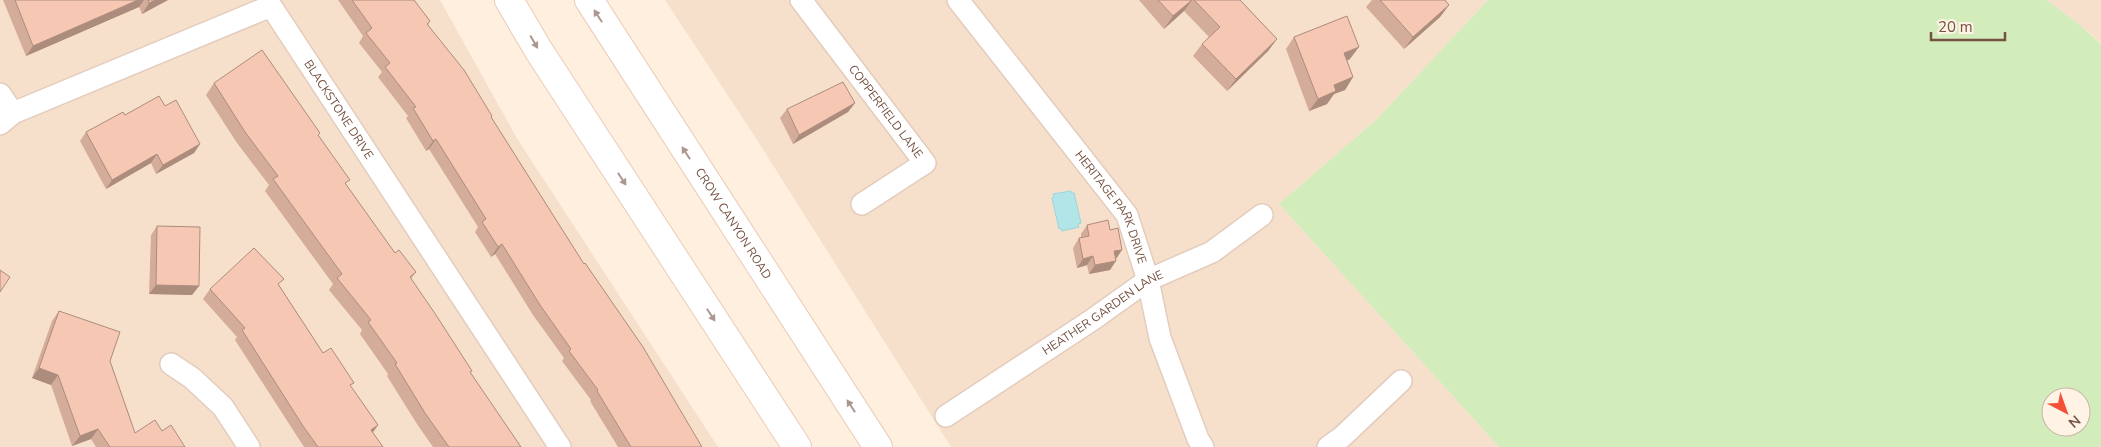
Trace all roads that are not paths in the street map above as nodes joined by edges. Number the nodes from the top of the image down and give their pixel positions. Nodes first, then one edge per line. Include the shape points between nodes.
1 (509, 0) edge
2 (588, 0) edge
3 (801, 0) edge
4 (958, 0) edge
5 (0, 94) edge
6 (6, 118) edge
7 (862, 204) dead end
8 (1262, 216) dead end
9 (1148, 280) junction
10 (171, 364) dead end
11 (1401, 381) dead end
12 (946, 416) dead end
13 (1341, 444) edge
14 (249, 447) edge
15 (560, 447) edge
16 (797, 447) edge
17 (878, 447) edge
18 (1203, 447) edge

1 -> 16 main road
17 -> 2 main road, CROW CANYON ROAD
3 - 7 street, COPPERFIELD LANE via 925,163
4 - 9 street, HERITAGE PARK DRIVE via 1126,215
5 - 6 street, BLACKSTONE DRIVE
6 - 15 street, BLACKSTONE DRIVE via 271,6
8 - 9 street, HEATHER GARDEN LANE via 1212,252
9 - 12 street, HEATHER GARDEN LANE
9 - 18 street, HERITAGE PARK DRIVE via 1160,338
10 - 14 street via 192,378 223,407
11 - 13 street

